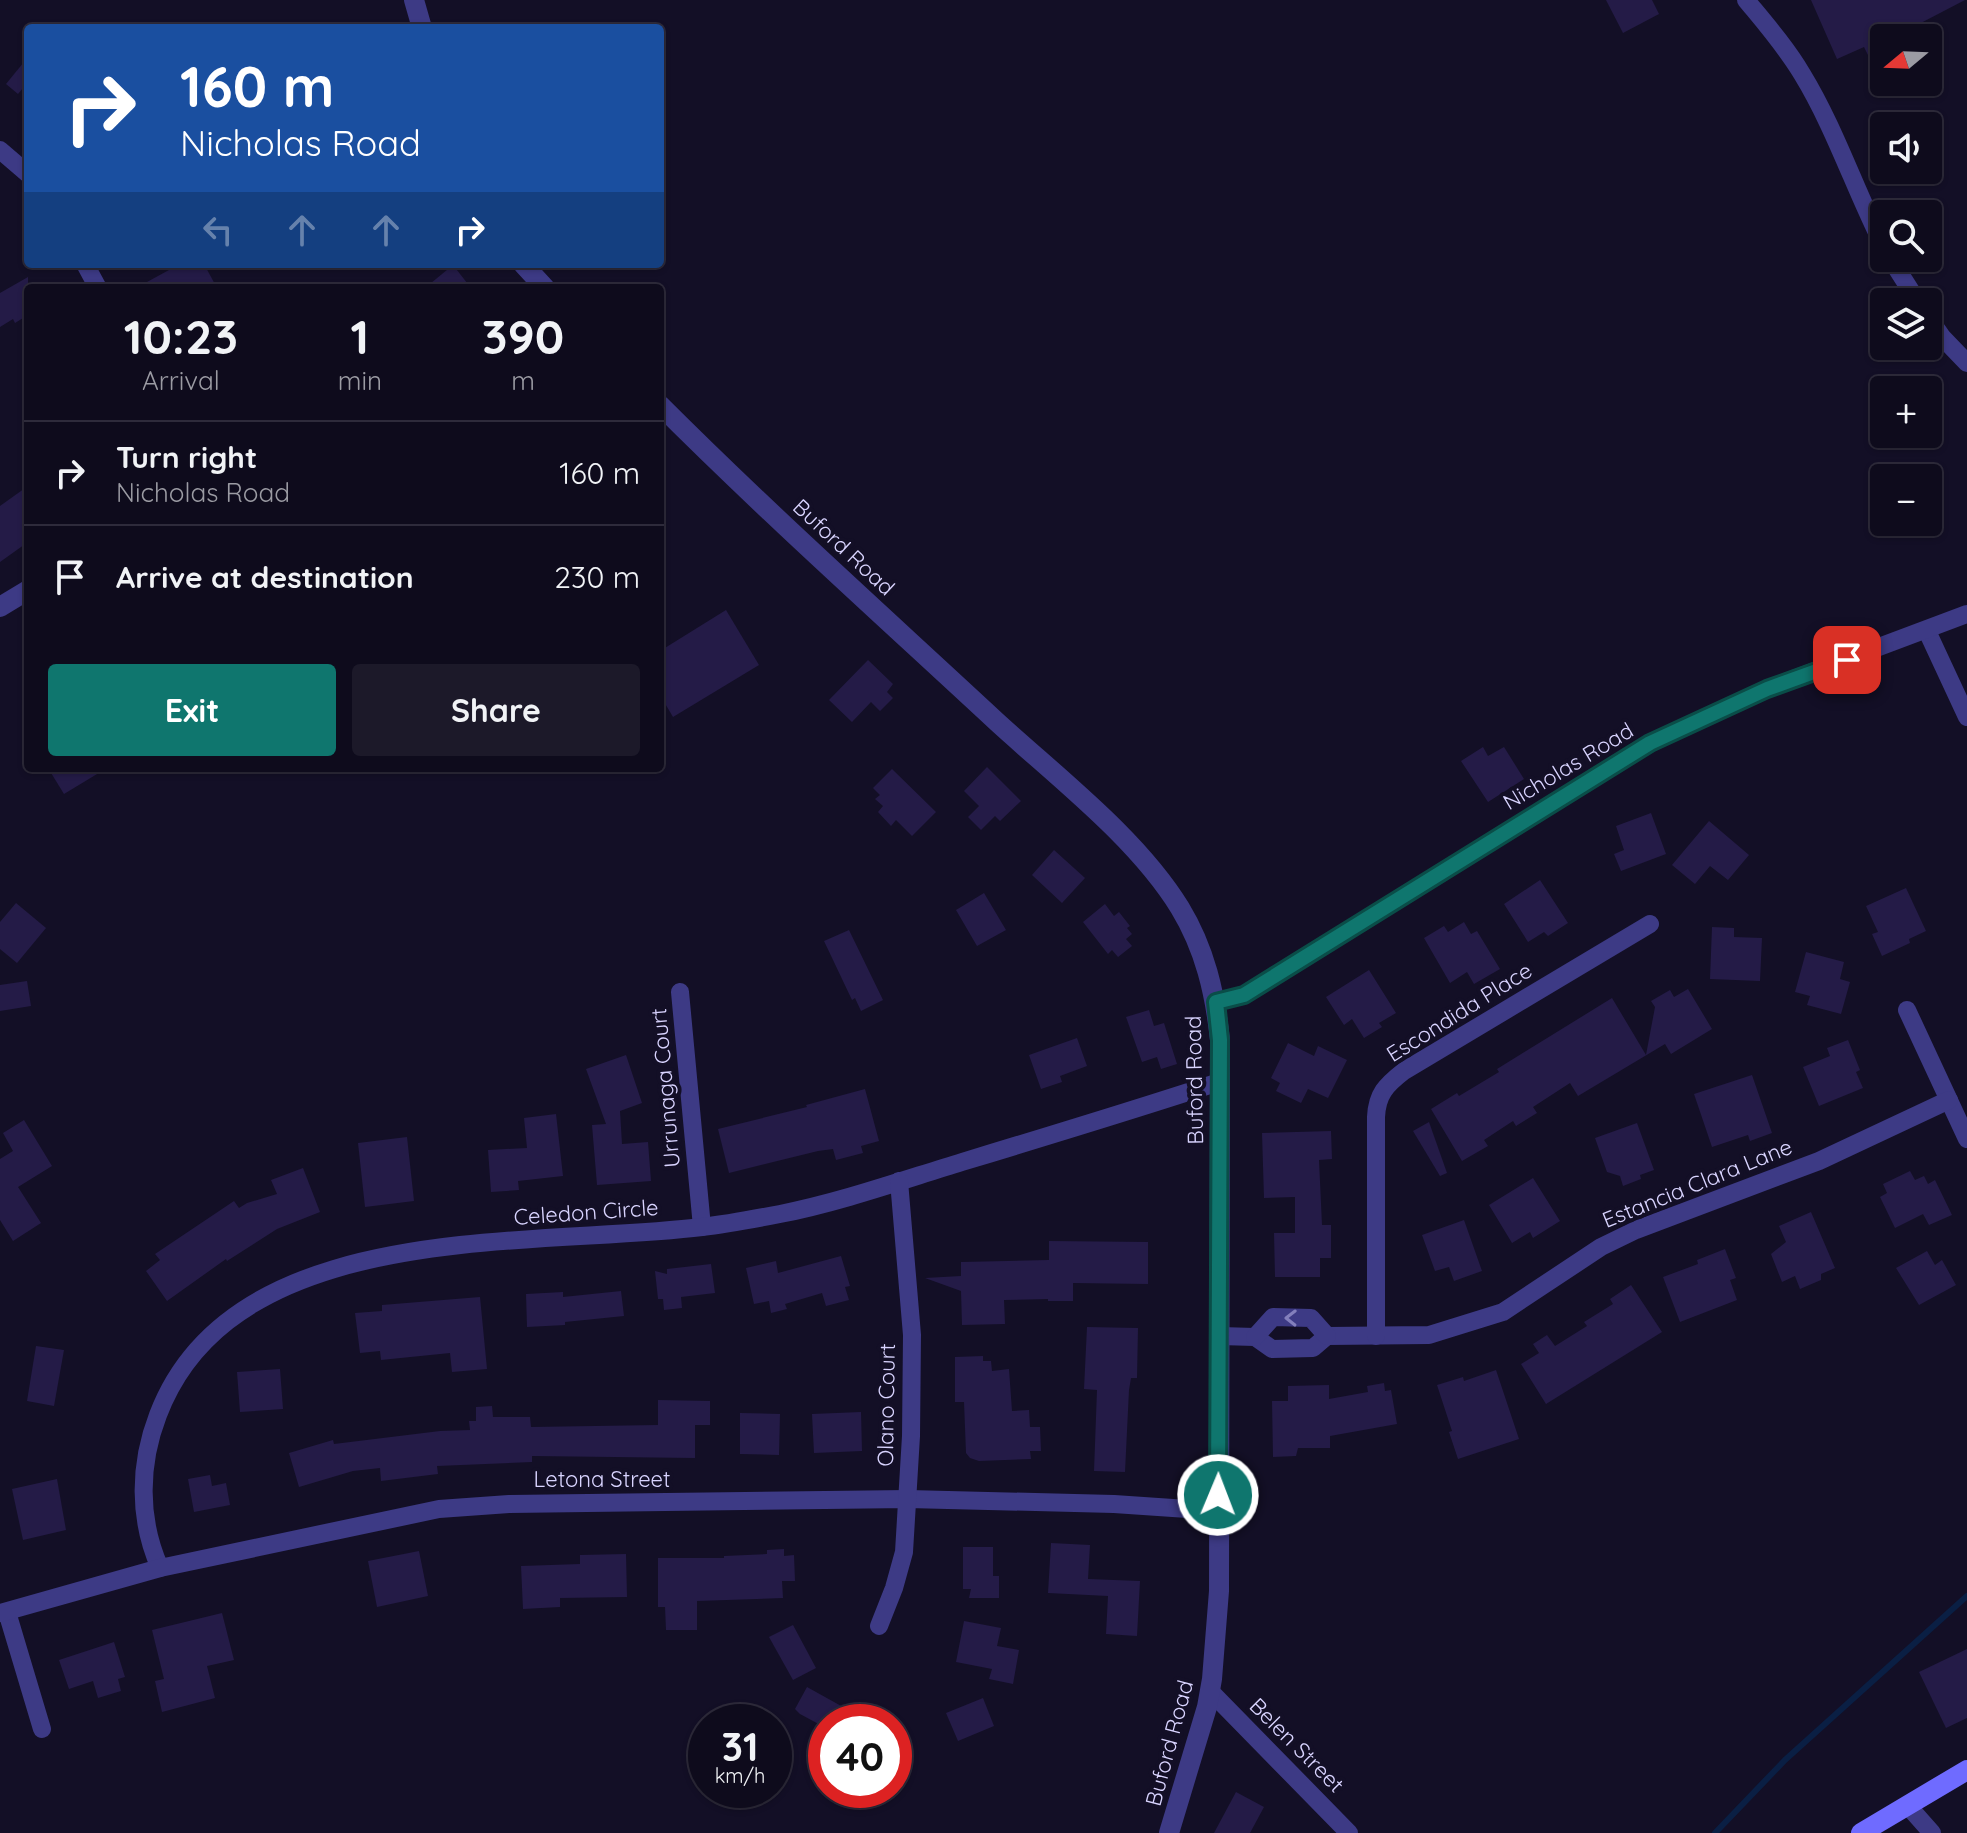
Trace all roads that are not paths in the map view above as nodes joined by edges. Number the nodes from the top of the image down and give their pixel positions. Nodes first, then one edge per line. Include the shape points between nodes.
1 (414, 0) edge
2 (1746, 0) edge
3 (421, 24) edge
4 (0, 150) edge
5 (24, 171) edge
6 (1870, 220) edge
7 (527, 268) edge
8 (541, 284) edge
9 (1942, 335) edge
10 (1967, 363) edge
11 (664, 409) edge
12 (24, 592) edge
13 (0, 607) edge
14 (1967, 614) edge
15 (1927, 631) junction
16 (1967, 717) edge
17 (1650, 924) dead end
18 (680, 992) dead end
19 (1216, 1002) junction
20 (1907, 1010) dead end
21 (1219, 1082) junction
22 (1949, 1100) junction
23 (1967, 1139) edge
24 (899, 1181) junction
25 (702, 1227) junction
26 (1220, 1336) junction
27 (1327, 1336) junction
28 (1376, 1336) junction
29 (1255, 1337) junction
30 (908, 1499) junction
31 (1217, 1511) junction
32 (160, 1568) junction
33 (4, 1612) edge
34 (879, 1626) dead end
35 (1210, 1691) junction
36 (42, 1729) dead end
37 (1967, 1770) edge
38 (1909, 1807) junction
39 (1169, 1833) edge
40 (1349, 1833) edge
41 (1861, 1833) edge
42 (1932, 1833) edge

1 - 3 street
2 - 6 street via 1802,74
4 - 5 street
7 - 8 street
9 - 10 street
11 - 19 street, Buford Road via 1160,878 1200,949
12 - 13 street
14 - 15 street, Nicholas Road
15 - 16 street
15 - 19 street, Nicholas Road via 1767,689 1650,743 1244,995
17 - 28 street, Escondida Place via 1385,1086 1376,1117
18 - 25 street, Urrunaga Court
19 - 21 street, Buford Road
20 - 22 street
21 - 24 street, Celedon Circle
21 - 26 street, Buford Road
22 - 23 street
22 - 28 street, Estancia Clara Lane via 1819,1161 1636,1230 1503,1312 1429,1335
24 - 25 street, Celedon Circle via 784,1213
24 - 30 street, Olano Court via 912,1335
25 - 32 street, Celedon Circle via 411,1251 333,1268 257,1302 201,1345 183,1367 149,1439 144,1514
26 - 29 street, Estancia Clara Lane
26 - 31 street, Buford Road
27 - 28 street, Estancia Clara Lane
27 - 29 street, Estancia Clara Lane via 1313,1348 1272,1349
27 -> 29 street, Estancia Clara Lane via 1311,1318 1273,1317
30 - 31 street, Letona Street
30 - 32 street, Letona Street via 439,1509
30 - 34 street, Olano Court via 904,1552
31 - 35 street, Buford Road via 1219,1591
32 - 33 street, Letona Street
33 - 36 street
35 - 39 street, Buford Road
35 - 40 street, Belen Street
37 - 38 main road
38 - 41 main road
38 - 42 street

